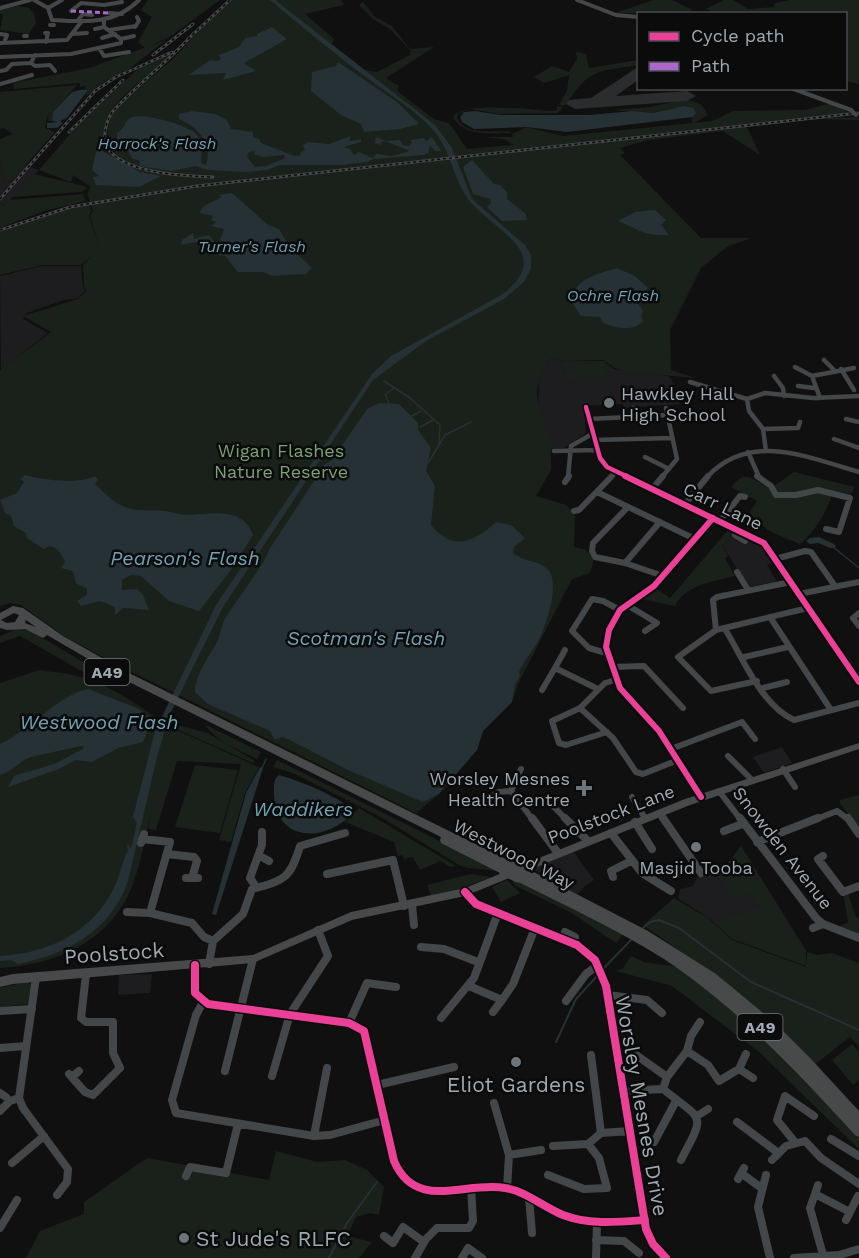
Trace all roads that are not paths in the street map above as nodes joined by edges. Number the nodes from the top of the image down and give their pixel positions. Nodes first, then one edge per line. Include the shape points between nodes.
1 (62, 0) edge
2 (139, 0) edge
3 (577, 0) edge
4 (32, 1) edge
5 (93, 2) edge
6 (122, 2) dead end
7 (0, 8) edge
8 (48, 8) junction
9 (71, 11) dead end
10 (109, 13) dead end
11 (123, 14) junction
12 (92, 15) dead end
13 (137, 17) dead end
14 (637, 17) edge
15 (80, 21) junction
16 (104, 21) junction
17 (51, 25) dead end
18 (106, 28) junction
19 (95, 29) dead end
20 (87, 33) dead end
21 (0, 34) edge
22 (72, 34) junction
23 (115, 34) junction
24 (25, 36) dead end
25 (132, 36) dead end
26 (102, 38) dead end
27 (121, 39) junction
28 (22, 42) junction
29 (46, 42) junction
30 (2, 43) edge
31 (85, 45) dead end
32 (99, 48) junction
33 (11, 50) dead end
34 (88, 50) junction
35 (129, 52) dead end
36 (78, 53) junction
37 (35, 55) junction
38 (0, 57) edge
39 (9, 57) junction
40 (79, 61) dead end
41 (31, 63) junction
42 (0, 70) edge
43 (55, 71) dead end
44 (32, 75) dead end
45 (0, 84) edge
46 (796, 90) edge
47 (857, 116) edge
48 (824, 360) dead end
49 (795, 367) dead end
50 (849, 367) dead end
51 (838, 370) junction
52 (812, 376) junction
53 (777, 378) dead end
54 (690, 382) dead end
55 (798, 386) dead end
56 (814, 388) junction
57 (854, 390) dead end
58 (784, 396) junction
59 (859, 396) edge
60 (820, 398) junction
61 (747, 399) junction
62 (586, 407) dead end
63 (634, 408) dead end
64 (666, 408) dead end
65 (669, 415) junction
66 (637, 417) junction
67 (589, 419) junction
68 (846, 419) dead end
69 (793, 420) dead end
70 (859, 422) edge
71 (762, 429) junction
72 (593, 437) junction
73 (671, 438) junction
74 (832, 439) dead end
75 (859, 448) edge
76 (597, 450) junction
77 (554, 451) dead end
78 (568, 451) junction
79 (766, 451) junction
80 (748, 452) junction
81 (646, 459) dead end
82 (669, 469) junction
83 (859, 470) edge
84 (616, 472) junction
85 (565, 482) dead end
86 (652, 489) junction
87 (597, 492) junction
88 (745, 497) dead end
89 (685, 504) junction
90 (628, 507) junction
91 (574, 511) dead end
92 (716, 519) junction
93 (660, 522) junction
94 (826, 529) dead end
95 (739, 530) junction
96 (695, 539) junction
97 (745, 541) dead end
98 (775, 558) junction
99 (625, 563) junction
100 (736, 572) dead end
101 (663, 576) junction
102 (791, 582) junction
103 (859, 582) edge
104 (835, 586) junction
105 (748, 590) junction
106 (799, 594) junction
107 (627, 605) junction
108 (808, 608) junction
109 (620, 610) junction
110 (22, 612) junction
111 (859, 613) edge
112 (0, 617) edge
113 (770, 617) junction
114 (0, 623) edge
115 (859, 626) edge
116 (13, 627) junction
117 (724, 629) junction
118 (716, 630) junction
119 (645, 631) dead end
120 (0, 632) edge
121 (788, 647) junction
122 (566, 650) dead end
123 (606, 653) junction
124 (744, 657) junction
125 (611, 667) junction
126 (555, 668) junction
127 (615, 680) junction
128 (757, 681) junction
129 (859, 681) edge
130 (787, 682) dead end
131 (763, 688) junction
132 (598, 689) junction
133 (542, 690) dead end
134 (160, 696) junction
135 (859, 703) edge
136 (580, 708) junction
137 (683, 708) dead end
138 (831, 710) junction
139 (607, 732) junction
140 (754, 739) dead end
141 (859, 746) edge
142 (671, 748) junction
143 (728, 756) dead end
144 (678, 760) junction
145 (521, 769) dead end
146 (783, 769) junction
147 (752, 780) junction
148 (795, 787) dead end
149 (511, 791) junction
150 (719, 791) junction
151 (632, 797) dead end
152 (701, 797) junction
153 (480, 800) dead end
154 (553, 806) dead end
155 (659, 813) junction
156 (645, 818) junction
157 (635, 822) junction
158 (742, 824) junction
159 (724, 831) dead end
160 (611, 832) junction
161 (345, 833) dead end
162 (859, 834) edge
163 (264, 836) dead end
164 (142, 838) dead end
165 (588, 841) junction
166 (757, 842) junction
167 (652, 849) dead end
168 (558, 853) junction
169 (167, 854) junction
170 (260, 856) junction
171 (824, 856) dead end
172 (269, 861) dead end
173 (631, 861) junction
174 (610, 872) dead end
175 (701, 873) dead end
176 (327, 874) dead end
177 (192, 878) dead end
178 (859, 886) edge
179 (256, 887) junction
180 (671, 891) dead end
181 (465, 892) junction
182 (408, 905) junction
183 (127, 912) dead end
184 (150, 913) junction
185 (498, 913) junction
186 (823, 924) junction
187 (414, 925) dead end
188 (535, 928) junction
189 (813, 928) dead end
190 (318, 930) junction
191 (859, 938) edge
192 (647, 939) junction
193 (213, 941) junction
194 (427, 948) dead end
195 (253, 959) junction
196 (478, 962) junction
197 (230, 963) joint
198 (209, 964) junction
199 (195, 965) junction
200 (600, 969) junction
201 (86, 974) junction
202 (36, 977) junction
203 (0, 982) edge
204 (469, 986) junction
205 (396, 987) dead end
206 (607, 995) junction
207 (502, 1000) junction
208 (566, 1001) dead end
209 (203, 1002) junction
210 (241, 1008) junction
211 (32, 1009) junction
212 (0, 1011) edge
213 (493, 1012) dead end
214 (662, 1013) dead end
215 (290, 1014) junction
216 (441, 1018) dead end
217 (700, 1022) dead end
218 (349, 1023) junction
219 (26, 1046) junction
220 (0, 1048) edge
221 (687, 1051) junction
222 (632, 1052) dead end
223 (746, 1054) dead end
224 (591, 1055) dead end
225 (454, 1067) dead end
226 (327, 1068) dead end
227 (739, 1069) junction
228 (79, 1071) dead end
229 (225, 1071) dead end
230 (272, 1076) dead end
231 (667, 1077) junction
232 (753, 1078) dead end
233 (377, 1085) junction
234 (663, 1089) junction
235 (622, 1091) junction
236 (19, 1098) junction
237 (676, 1101) junction
238 (494, 1103) dead end
239 (708, 1109) dead end
240 (0, 1111) edge
241 (697, 1116) junction
242 (814, 1116) dead end
243 (385, 1120) junction
244 (859, 1120) edge
245 (737, 1122) dead end
246 (238, 1124) junction
247 (630, 1131) junction
248 (859, 1131) edge
249 (601, 1133) junction
250 (44, 1136) junction
251 (314, 1136) junction
252 (831, 1139) dead end
253 (794, 1141) junction
254 (654, 1142) dead end
255 (588, 1144) junction
256 (553, 1146) dead end
257 (542, 1150) dead end
258 (777, 1152) junction
259 (509, 1155) junction
260 (859, 1156) edge
261 (681, 1160) dead end
262 (772, 1160) dead end
263 (12, 1163) dead end
264 (741, 1173) dead end
265 (548, 1175) dead end
266 (766, 1175) dead end
267 (186, 1176) dead end
268 (859, 1184) edge
269 (471, 1187) junction
270 (760, 1187) junction
271 (507, 1189) junction
272 (57, 1195) dead end
273 (858, 1196) edge
274 (529, 1197) junction
275 (17, 1200) dead end
276 (645, 1220) junction
277 (597, 1223) junction
278 (0, 1228) edge
279 (532, 1233) dead end
280 (384, 1236) dead end
281 (596, 1240) junction
282 (424, 1242) junction
283 (859, 1249) edge
284 (639, 1253) dead end
285 (823, 1255) junction
286 (415, 1258) edge
287 (462, 1258) edge
288 (482, 1258) edge
289 (596, 1258) edge
290 (666, 1258) edge
291 (770, 1258) edge
292 (794, 1258) edge

1 - 8 street
2 - 11 street
3 - 14 street via 616,15
4 - 7 street
4 - 8 street
5 - 6 street
5 - 9 street via 81,3
8 - 15 street via 51,19
10 - 11 street
11 - 16 street
12 - 15 street via 83,14
13 - 18 street via 135,27
15 - 16 street
15 - 22 street
16 - 18 street
17 - 29 street
18 - 19 street
18 - 23 street
20 - 22 street
21 - 30 street via 7,35
22 - 29 street via 64,43
23 - 26 street
23 - 27 street
24 - 28 street
25 - 27 street
27 - 32 street via 121,43
28 - 29 street
28 - 30 street
31 - 34 street
32 - 34 street
32 - 35 street via 103,56
33 - 39 street
34 - 36 street
36 - 37 street
36 - 40 street
37 - 39 street
37 - 41 street
38 - 39 street
41 - 42 street via 12,64
41 - 43 street via 50,65
44 - 45 street
46 - 47 street, bridge via 851,110
48 - 51 street
49 - 52 street
50 - 51 street
51 - 52 street
51 - 57 street
52 - 56 street
53 - 58 street
54 - 61 street
55 - 56 street
56 - 60 street
58 - 60 street
58 - 61 street via 765,393
59 - 60 street
61 - 71 street via 749,411
62 - 67 street, Carr Lane
63 - 66 street
64 - 65 street
65 - 66 street
65 - 73 street
66 - 67 street
67 - 72 street, Carr Lane
68 - 70 street
69 - 71 street via 803,422 791,430
71 - 79 street
72 - 73 street
72 - 76 street, Carr Lane
72 - 78 street via 570,446
73 - 82 street via 677,459
74 - 75 street
76 - 78 street
76 - 84 street, Carr Lane via 603,463
77 - 78 street
78 - 85 street via 570,473
79 - 80 street
79 - 83 street
80 - 89 street via 721,463
80 - 94 street via 756,475 776,495 818,490 850,498 841,536
81 - 82 street
82 - 86 street
84 - 86 street, Carr Lane
84 - 87 street
86 - 89 street, Carr Lane
87 - 90 street
87 - 91 street
88 - 92 street via 740,495
89 - 92 street, Carr Lane
90 - 93 street
90 - 99 street via 591,548 595,557
92 - 95 street, Carr Lane
92 - 96 street
93 - 96 street
93 - 99 street
95 - 97 street via 735,536
95 - 98 street, Carr Lane via 764,543
96 - 101 street
98 - 102 street, Carr Lane
98 - 104 street via 811,552
99 - 101 street
100 - 105 street
101 - 107 street
102 - 105 street
102 - 106 street, Carr Lane
103 - 104 street
104 - 106 street
105 - 118 street via 713,600
106 - 108 street, Carr Lane
107 - 109 street
107 - 119 street via 659,622
108 - 113 street
108 - 129 street, Carr Lane
109 - 123 street via 609,630
109 - 123 street via 592,598 572,631 589,648
110 - 112 highway via 9,610
110 - 116 highway via 23,620
110 - 134 highway, Westwood Way / A49
111 - 115 street via 854,618
113 - 117 street
113 - 121 street
114 - 116 highway, A49
116 - 120 highway
116 - 134 highway, Westwood Way / A49 via 34,629 94,666
117 - 118 street
117 - 124 street
118 - 128 street via 681,654 680,661 711,690
121 - 124 street
121 - 138 street
122 - 126 street
123 - 125 street
124 - 128 street
125 - 127 street
125 - 137 street via 644,666
126 - 132 street
126 - 133 street
127 - 132 street
127 - 142 street
128 - 131 street
130 - 131 street
131 - 138 street via 788,719
132 - 136 street
134 - 192 highway, Westwood Way / A49, bridge
135 - 138 street
136 - 139 street
136 - 139 street via 552,721 558,743 566,745
139 - 144 street via 638,774
140 - 142 street via 742,722
141 - 146 main road, Poolstock Lane
142 - 144 street
143 - 147 street
144 - 152 street
145 - 149 street
146 - 147 main road, Poolstock Lane
146 - 148 street
147 - 150 main road, Poolstock Lane
149 - 153 street
149 - 168 street
150 - 152 main road, Poolstock Lane
150 - 158 street, Snowden Avenue
151 - 156 street
152 - 155 main road, Poolstock Lane
154 - 165 street
155 - 156 main road, Poolstock Lane
155 - 175 street
156 - 157 main road, Poolstock Lane
157 - 160 main road, Poolstock Lane
157 - 167 street
158 - 159 street
158 - 166 street, Snowden Avenue
160 - 165 main road, Poolstock Lane
160 - 173 street
161 - 179 street via 300,846 292,871 275,883
162 - 166 street via 846,816 837,811
163 - 170 street
164 - 169 street via 171,839
165 - 168 main road, Poolstock Lane
166 - 186 street, Snowden Avenue
168 - 181 main road, Poolstock Lane
169 - 177 street via 196,858
169 - 184 street
170 - 172 street
170 - 179 street via 251,870 250,878
171 - 178 street via 818,859 843,891
173 - 174 street
173 - 180 street
176 - 182 street via 397,859
179 - 193 street via 249,893 243,914
181 - 182 main road, Poolstock Lane
181 - 185 street via 476,904
182 - 187 street
182 - 190 main road, Poolstock Lane via 365,912
183 - 184 street
184 - 193 street via 192,922 204,937
185 - 188 street
185 - 196 street
186 - 189 street, Snowden Avenue
186 - 191 street, Snowden Avenue
188 - 200 street via 568,936 587,951
188 - 207 street via 513,984
190 - 195 main road, Poolstock Lane
190 - 215 street via 328,956
192 - 244 highway, Westwood Way / A49 via 711,977 760,1018
192 - 248 highway, Westwood Way / A49 via 763,1030
193 - 198 street
194 - 196 street
195 - 197 main road, Poolstock Lane
195 - 210 street
196 - 204 street
197 - 198 main road, Poolstock
198 - 199 main road, Poolstock
199 - 201 main road, Poolstock
199 - 209 street via 194,990
200 - 206 street, Worsley Mesnes Drive
200 - 208 street via 586,974
201 - 202 main road, Poolstock
201 - 228 street via 81,1018 86,1022 113,1022 113,1053 120,1068 93,1095 71,1076
202 - 203 main road, Poolstock
202 - 211 street
204 - 207 street
204 - 216 street
205 - 218 street via 367,983
206 - 214 street via 647,1000
206 - 235 street, Worsley Mesnes Drive
207 - 213 street
209 - 210 street
209 - 246 street via 172,1108 179,1114
210 - 215 street
210 - 229 street
211 - 212 street
211 - 219 street
215 - 218 street
215 - 230 street
217 - 221 street
218 - 233 street via 361,1027 367,1035
219 - 220 street
219 - 236 street
221 - 227 street via 708,1065 719,1081
221 - 231 street
222 - 231 street
223 - 227 street
224 - 249 street
225 - 233 street
226 - 251 street
227 - 232 street
231 - 234 street
233 - 243 street
234 - 235 street
234 - 237 street
235 - 247 street, Worsley Mesnes Drive
236 - 240 street
236 - 250 street
237 - 241 street
237 - 254 street
238 - 259 street
239 - 241 street
241 - 261 street via 699,1125
242 - 253 street via 785,1096 777,1120
243 - 251 street
243 - 269 street via 394,1161 409,1183 430,1190
245 - 258 street
246 - 251 street
246 - 267 street via 226,1173 190,1167
247 - 249 street
247 - 276 street, Worsley Mesnes Drive
249 - 255 street
250 - 263 street
250 - 272 street via 68,1169 67,1182
252 - 260 street
253 - 258 street
253 - 268 street via 805,1141 821,1158
255 - 256 street
255 - 265 street via 599,1158 607,1188 584,1189
257 - 259 street
258 - 262 street
259 - 271 street
264 - 270 street
266 - 270 street
269 - 271 street
269 - 282 street via 473,1221 469,1228 437,1228
270 - 291 street via 758,1215
271 - 274 street
273 - 285 street via 848,1216 816,1190 810,1208
274 - 277 street via 561,1214
274 - 279 street
275 - 278 street
276 - 277 street
276 - 290 street, Worsley Mesnes Drive via 653,1244
277 - 281 street
280 - 282 street via 393,1243 403,1227
281 - 284 street via 624,1241
281 - 289 street
282 - 286 street
283 - 285 street
285 - 292 street
287 - 288 street via 468,1248

